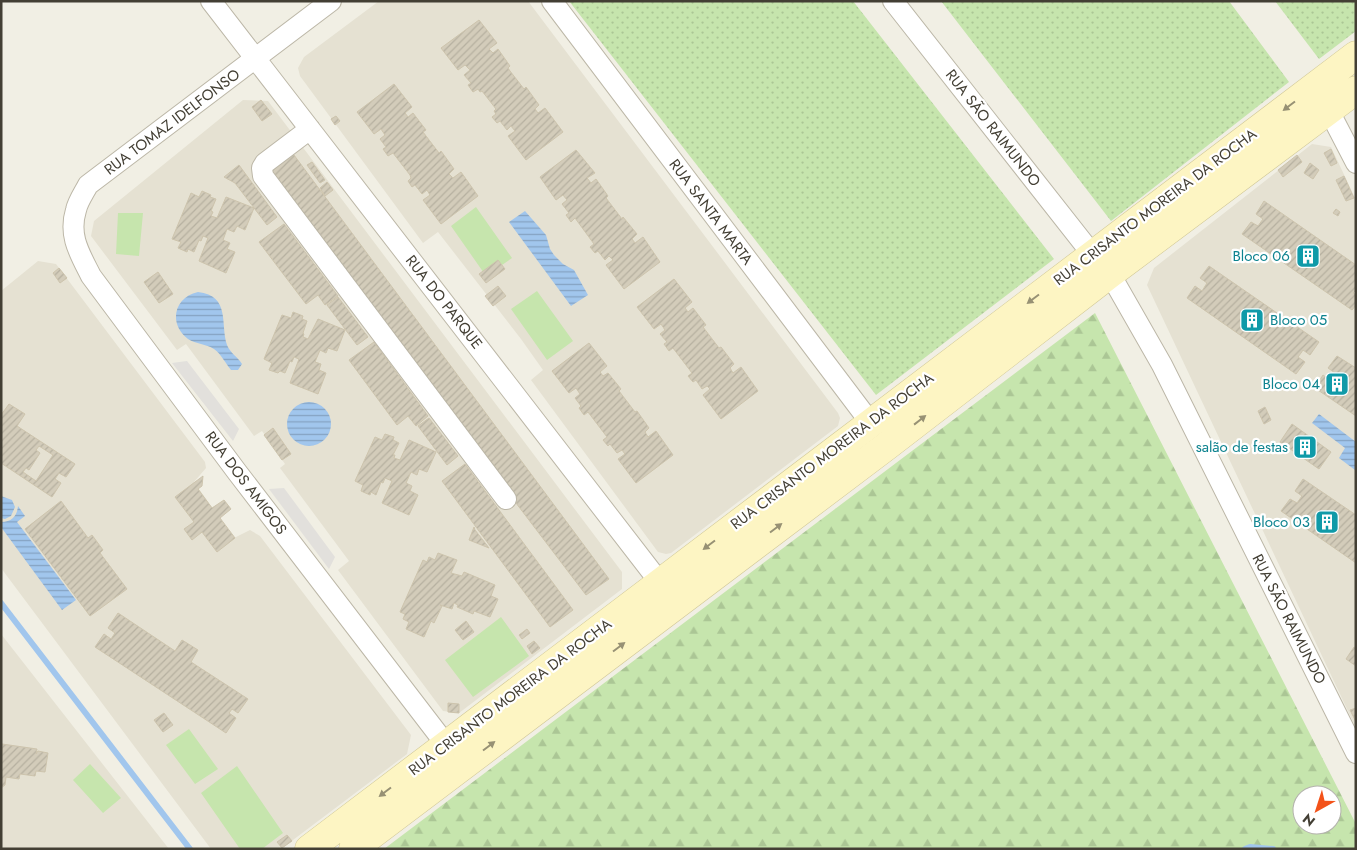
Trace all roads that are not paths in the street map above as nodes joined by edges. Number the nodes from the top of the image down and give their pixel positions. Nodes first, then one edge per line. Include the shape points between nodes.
1 (210, 1) edge
2 (331, 1) edge
3 (552, 1) edge
4 (893, 1) edge
5 (1356, 56) edge
6 (256, 59) junction
7 (1314, 88) junction
8 (1356, 90) edge
9 (1329, 111) junction
10 (310, 129) junction
11 (1356, 164) edge
12 (88, 185) joint
13 (1101, 264) junction
14 (870, 422) junction
15 (887, 446) junction
16 (506, 500) dead end
17 (660, 582) junction
18 (676, 604) junction
19 (1356, 753) edge
20 (454, 756) junction
21 (309, 849) edge
22 (353, 849) edge

1 - 6 street, RUA DO PARQUE
2 - 6 street, RUA TOMAZ IDELFONSO
3 - 14 street, RUA SANTA MARTA
4 - 13 street, RUA SÃO RAIMUNDO
5 - 7 main road, RUA CRISANTO MOREIRA DA ROCHA
6 - 10 street, RUA DO PARQUE
6 - 12 street, RUA TOMAZ IDELFONSO
7 - 9 street
7 -> 13 main road, RUA CRISANTO MOREIRA DA ROCHA
8 - 9 main road, RUA CRISANTO MOREIRA DA ROCHA
9 - 11 street
9 - 13 main road, RUA CRISANTO MOREIRA DA ROCHA
10 - 16 street via 265,163 263,176
10 - 17 street, RUA DO PARQUE
12 - 20 street, RUA DOS AMIGOS via 76,209 72,232 91,276
13 -> 14 main road, RUA CRISANTO MOREIRA DA ROCHA
15 -> 13 main road, RUA CRISANTO MOREIRA DA ROCHA
13 - 19 street, RUA SÃO RAIMUNDO via 1166,374
14 - 15 main road
14 -> 17 main road, RUA CRISANTO MOREIRA DA ROCHA
18 -> 15 main road, RUA CRISANTO MOREIRA DA ROCHA
17 - 18 street, RUA DO PARQUE
17 - 20 main road, RUA CRISANTO MOREIRA DA ROCHA
20 -> 18 main road, RUA CRISANTO MOREIRA DA ROCHA
20 -> 21 main road, RUA CRISANTO MOREIRA DA ROCHA
20 - 22 main road, RUA CRISANTO MOREIRA DA ROCHA

